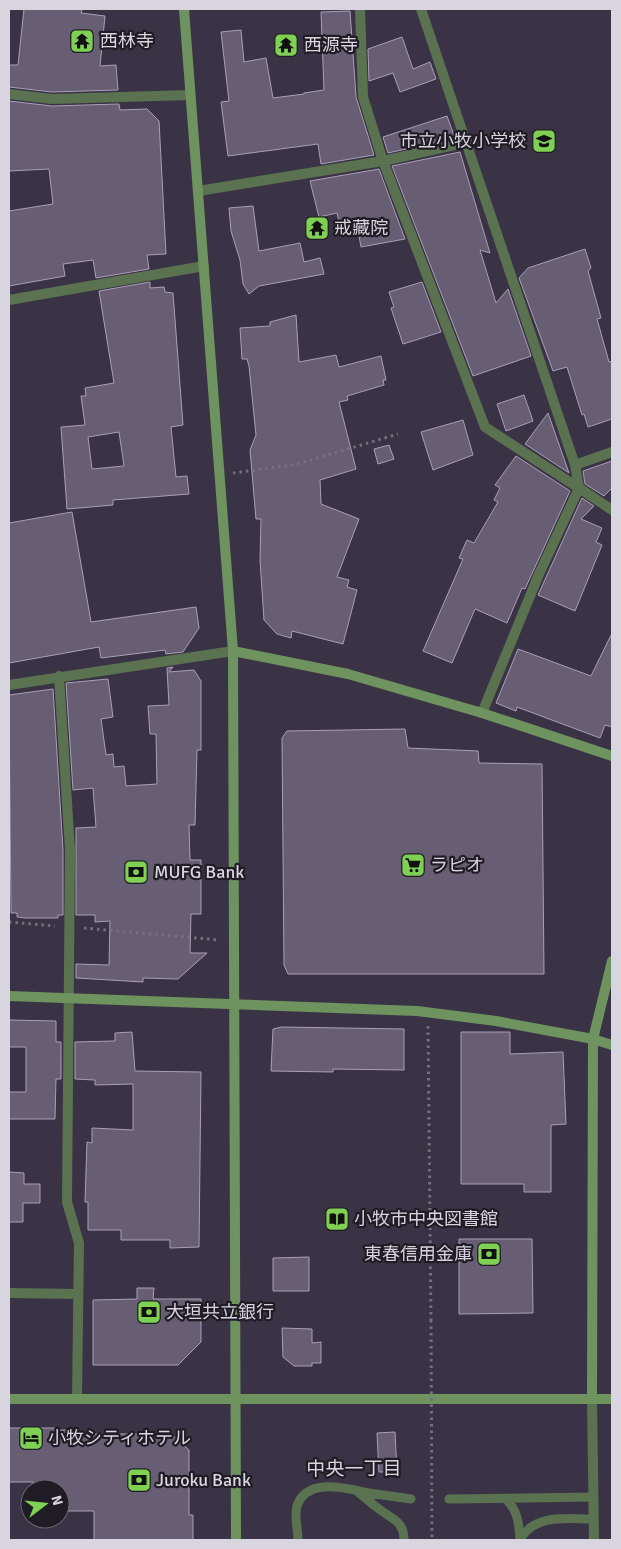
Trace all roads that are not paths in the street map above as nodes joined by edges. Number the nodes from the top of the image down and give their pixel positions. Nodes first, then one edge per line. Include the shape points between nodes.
1 (184, 9) edge
2 (360, 9) edge
3 (421, 9) edge
4 (9, 94) edge
5 (190, 95) junction
6 (468, 142) junction
7 (383, 161) junction
8 (198, 191) junction
9 (204, 266) junction
10 (9, 300) edge
11 (612, 452) edge
12 (576, 465) junction
13 (579, 488) junction
14 (612, 510) edge
15 (233, 651) junction
16 (60, 676) junction
17 (9, 685) edge
18 (482, 713) junction
19 (612, 756) edge
20 (612, 961) edge
21 (9, 996) edge
22 (70, 998) junction
23 (235, 1004) junction
24 (593, 1039) junction
25 (612, 1045) edge
26 (9, 1293) edge
27 (78, 1294) junction
28 (9, 1399) edge
29 (77, 1399) junction
30 (592, 1399) junction
31 (612, 1399) edge
32 (235, 1400) junction
33 (353, 1488) junction
34 (593, 1497) junction
35 (411, 1499) dead end
36 (449, 1499) dead end
37 (506, 1500) junction
38 (593, 1518) junction
39 (236, 1540) edge
40 (298, 1540) edge
41 (404, 1540) edge
42 (520, 1540) edge
43 (594, 1540) edge

1 - 5 street
2 - 7 street via 363,97
3 - 6 street
4 - 5 street via 52,99
5 - 8 street
6 - 7 street
6 - 12 street
7 - 8 street
7 - 13 street via 485,427
8 - 9 street
9 - 10 street
9 - 15 street
11 - 12 street
12 - 13 street
13 - 14 street
13 - 18 street via 539,574
15 - 16 street
15 - 18 street via 348,674
15 - 23 street
16 - 17 street
16 - 22 street via 70,850
18 - 19 street
20 - 24 street
21 - 22 street
22 - 23 street
22 - 27 street via 67,1202 79,1243
23 - 24 street via 416,1011 496,1021
23 - 32 street
24 - 25 street
24 - 30 street
26 - 27 street
27 - 29 street
28 - 29 street
29 - 32 street
30 - 31 street
30 - 32 street
30 - 34 street
32 - 39 street
33 - 35 lane
33 - 40 lane via 341,1485 322,1488 303,1496 296,1507
33 - 41 lane via 401,1524
34 - 37 lane
34 - 38 street
36 - 37 lane
37 - 42 lane via 514,1507
38 - 42 lane via 535,1523 526,1529
38 - 43 street

